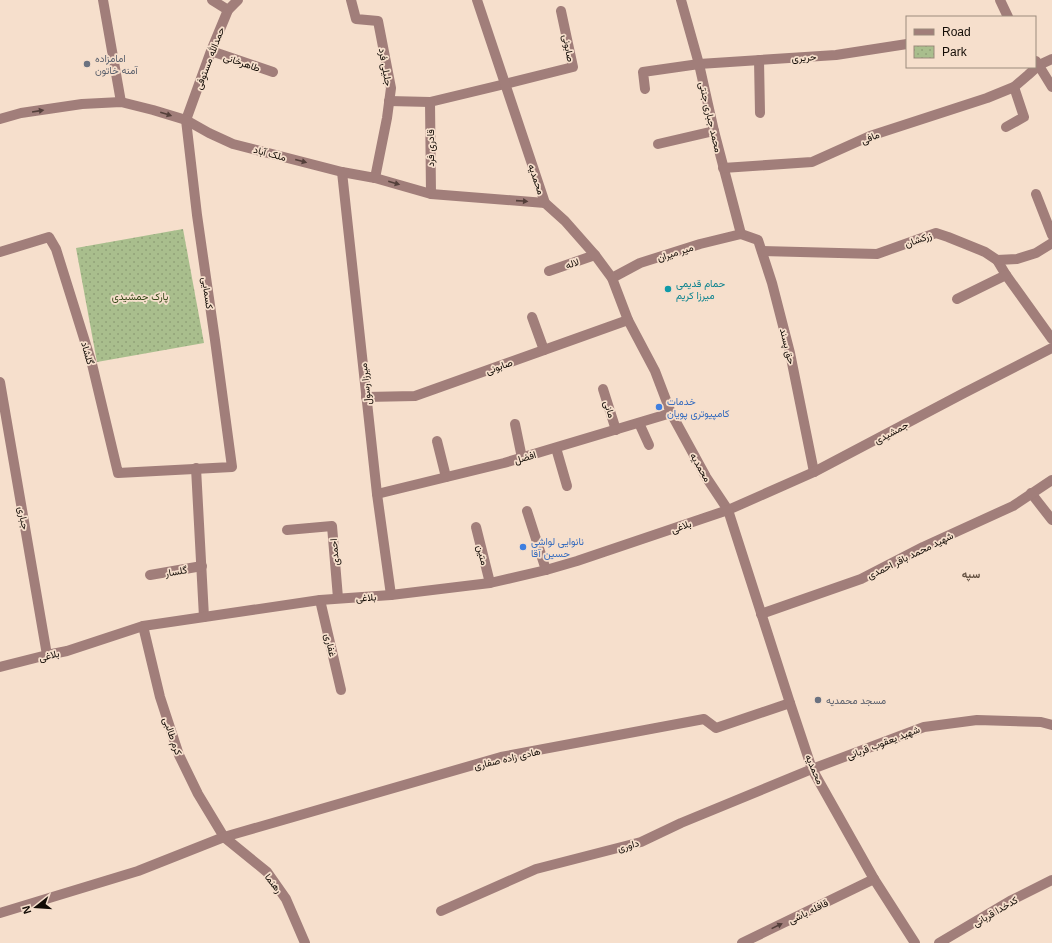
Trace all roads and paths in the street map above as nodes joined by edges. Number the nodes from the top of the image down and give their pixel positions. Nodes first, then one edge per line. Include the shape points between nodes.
1 (103, 0) edge
2 (212, 0) edge
3 (238, 0) edge
4 (351, 0) edge
5 (476, 0) edge
6 (1000, 0) edge
7 (685, 1) edge
8 (228, 10) junction
9 (561, 11) dead end
10 (1008, 16) edge
11 (906, 44) edge
12 (211, 51) junction
13 (1052, 59) edge
14 (759, 60) junction
15 (1037, 63) edge
16 (699, 64) junction
17 (1033, 68) edge
18 (273, 72) dead end
19 (505, 84) junction
20 (1014, 87) junction
21 (1052, 87) edge
22 (645, 90) dead end
23 (121, 102) junction
24 (389, 102) junction
25 (430, 102) junction
26 (760, 113) dead end
27 (0, 119) edge
28 (186, 120) junction
29 (1006, 126) dead end
30 (714, 131) junction
31 (658, 144) dead end
32 (723, 168) junction
33 (342, 172) junction
34 (375, 178) junction
35 (431, 194) junction
36 (1036, 194) dead end
37 (545, 203) junction
38 (741, 234) junction
39 (1052, 235) edge
40 (1052, 243) edge
41 (762, 251) junction
42 (0, 252) edge
43 (595, 255) junction
44 (997, 260) junction
45 (550, 271) dead end
46 (1006, 275) junction
47 (612, 278) junction
48 (957, 299) dead end
49 (532, 317) dead end
50 (628, 320) junction
51 (1052, 339) edge
52 (1052, 348) edge
53 (544, 350) junction
54 (0, 382) edge
55 (603, 389) dead end
56 (366, 397) junction
57 (672, 413) junction
58 (640, 423) junction
59 (515, 424) dead end
60 (616, 430) junction
61 (437, 441) dead end
62 (649, 445) dead end
63 (556, 448) junction
64 (522, 458) junction
65 (196, 468) junction
66 (814, 472) junction
67 (446, 477) junction
68 (1052, 480) edge
69 (567, 486) dead end
70 (1031, 493) junction
71 (377, 494) junction
72 (728, 510) junction
73 (527, 511) dead end
74 (1052, 520) edge
75 (476, 527) dead end
76 (288, 530) dead end
77 (202, 566) junction
78 (546, 570) junction
79 (150, 575) dead end
80 (490, 582) junction
81 (391, 595) junction
82 (338, 598) junction
83 (320, 600) junction
84 (761, 614) junction
85 (204, 617) junction
86 (143, 626) junction
87 (48, 655) junction
88 (0, 667) edge
89 (341, 690) dead end
90 (790, 703) junction
91 (1052, 724) edge
92 (812, 769) junction
93 (224, 837) junction
94 (874, 879) junction
95 (1052, 880) edge
96 (441, 911) dead end
97 (0, 912) edge
98 (305, 943) edge
99 (742, 943) edge
100 (915, 943) edge
101 (939, 943) edge

1 - 23 street
2 - 8 street
3 - 8 street, حمدالله مستوفی
4 - 24 street, جلیلی فرد via 356,19 378,21 391,88
5 - 19 street, محمدیه
6 - 10 street
7 - 16 street, محمد جباری جنتی
8 - 12 street, حمدالله مستوفی
9 - 19 street, صابونی via 573,66
11 - 14 street, حریری via 836,55
12 - 18 street, طاهرخانی
12 - 28 street, حمدالله مستوفی
13 - 15 street, مافی
14 - 16 street, حریری
14 - 26 street
15 - 21 street
16 - 22 street, حریری via 643,72
16 - 30 street, محمد جباری جنتی
17 - 20 street, مافی
19 - 25 street, صابونی
19 - 37 street, محمدیه
20 - 29 street via 1024,117
20 - 32 street, مافی via 870,136 812,162
27 -> 23 street, ملک آباد via 82,104
23 -> 28 street, ملک آباد
24 - 25 street, صابونی
24 - 34 street, جلیلی فرد
25 - 35 street, قادری فرد
28 -> 33 street, ملک آباد via 233,144
28 - 65 street, کسمایی via 232,467
30 - 31 street
30 - 32 street, محمد جباری جنتی
32 - 38 street, محمد جباری جنتی
33 - 34 street, ملک آباد
33 - 56 street, میرزا رسول
34 -> 35 street, ملک آباد
35 -> 37 street, ملک آباد
36 - 39 street
37 - 43 street, محمدیه
38 - 41 street, حق پسند via 758,240
38 - 47 street, میر میران via 646,261
40 - 44 street via 1036,253 1017,259
41 - 44 street, زرکشان via 877,254 936,233 985,252
41 - 66 street, حق پسند via 790,353
42 - 65 street, گلشاد via 49,237 56,249 92,364 118,473
43 - 45 street, لاله
43 - 47 street, محمدیه
44 - 46 street, زرکشان
46 - 48 street
46 - 51 street, زرکشان
47 - 50 street, محمدیه
49 - 53 street
50 - 53 street, صابونی
50 - 57 street, محمدیه via 655,371
52 - 66 street, جمشیدی
53 - 56 street, صابونی via 415,396
54 - 87 street, جباری
55 - 60 street, مانی
56 - 71 street, میرزا رسول
57 - 58 street, افضل
57 - 72 street, محمدیه via 706,477
58 - 60 street, افضل
58 - 62 street
59 - 64 street
60 - 63 street, افضل
61 - 67 street
63 - 64 street, افضل
63 - 69 street
64 - 67 street, افضل
65 - 77 street
66 - 72 street, جمشیدی
67 - 71 street, افضل
68 - 70 street, شهید محمد باقر احمدی
70 - 74 street
70 - 84 street, شهید محمد باقر احمدی via 1012,506 861,580
71 - 81 street, میرزا رسول
72 - 78 street, بلاغی
72 - 84 street, محمدیه
73 - 78 street
75 - 80 street, متین
76 - 82 street, احمدی via 332,526
77 - 79 street, گلسار
77 - 85 street
78 - 80 street, بلاغی
80 - 81 street, بلاغی
81 - 82 street, بلاغی
82 - 83 street, بلاغی
83 - 85 street, بلاغی
83 - 89 street, غفاری
84 - 90 street, محمدیه
85 - 86 street, بلاغی
86 - 87 street, بلاغی
86 - 93 street, کرم طالبی via 160,698 179,755 198,794
87 - 88 street, بلاغی
90 - 92 street, محمدیه
90 - 93 street, هادی زاده صفاری via 716,728 704,719 501,757
91 - 92 street, شهید یعقوب قربانی via 976,720 924,727
92 - 94 street, محمدیه
92 - 96 street, داوری via 641,842 536,869
93 - 97 street via 138,871
93 - 98 street, رهنما via 268,872 286,899
99 -> 94 street, قافله باشی
94 - 100 street, محمدیه
95 - 101 street, کدخدا قربانی via 1010,901

